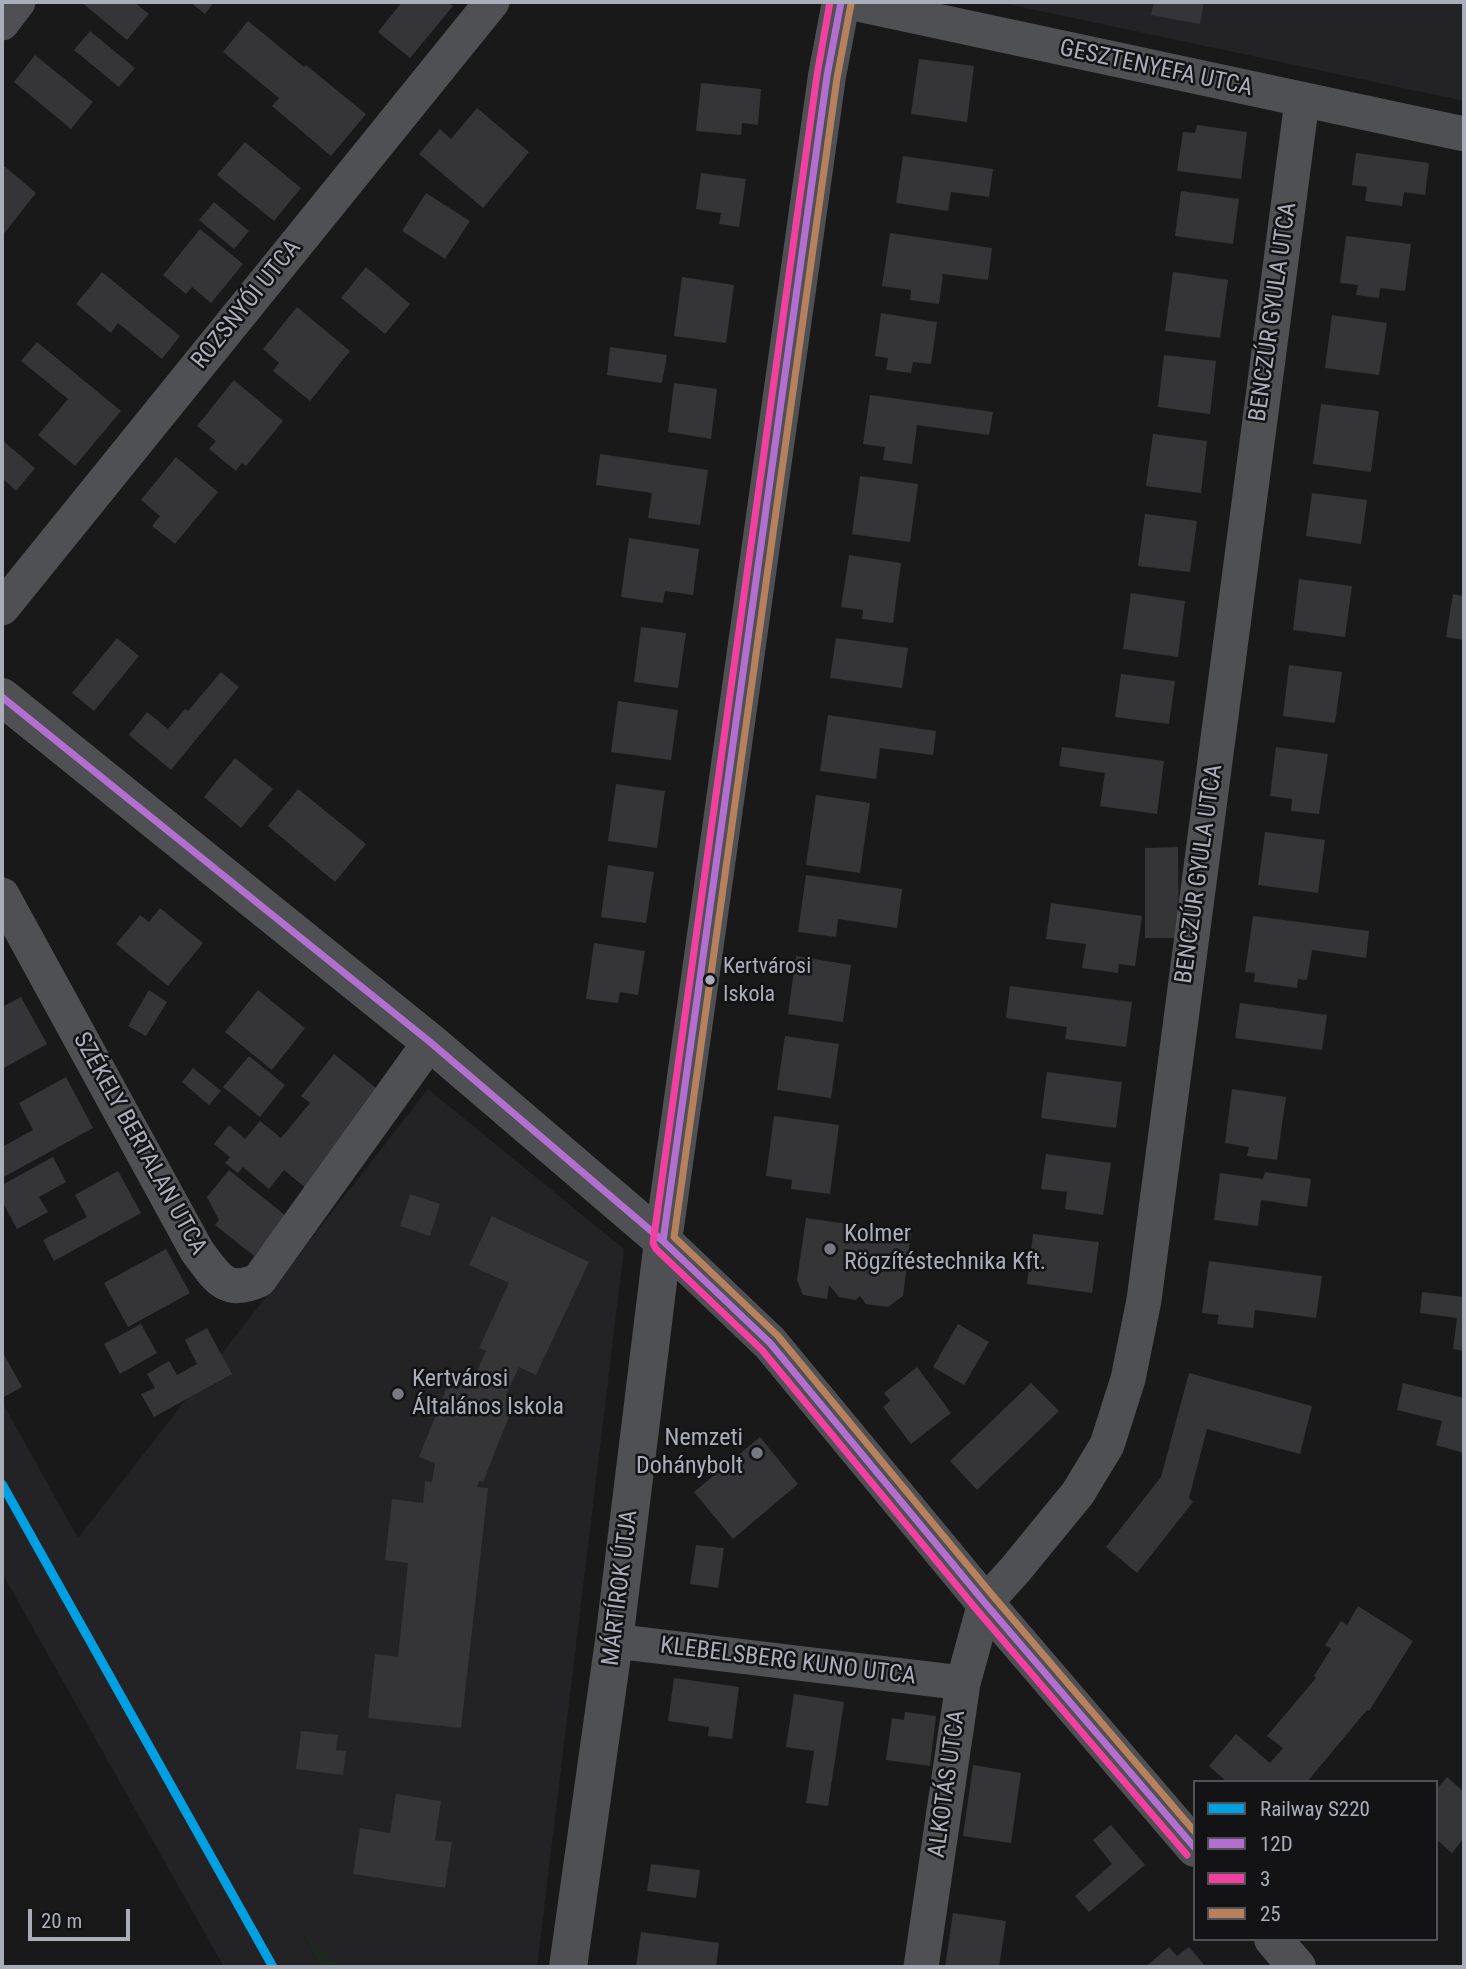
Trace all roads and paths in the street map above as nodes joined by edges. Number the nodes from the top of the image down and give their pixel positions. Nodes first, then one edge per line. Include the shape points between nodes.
1 (19, 2) edge
2 (492, 2) edge
3 (841, 2) edge
4 (848, 2) edge
5 (2, 23) edge
6 (1302, 100) junction
7 (1464, 134) edge
8 (2, 608) edge
9 (2, 697) edge
10 (2, 895) edge
11 (430, 1042) junction
12 (663, 1241) junction
13 (985, 1603) junction
14 (614, 1641) junction
15 (962, 1683) junction
16 (1193, 1846) edge
17 (1275, 1941) edge
18 (568, 1967) edge
19 (921, 1967) edge
20 (1297, 1967) edge

1 - 5 street
2 - 8 street, ROZSNYÓI UTCA
3 - 12 street, MÁRTÍROK ÚTJA
4 - 6 street, GESZTENYEFA UTCA
6 - 7 street, GESZTENYEFA UTCA
6 - 13 street, BENCZÚR GYULA UTCA via 1146,1286 1128,1379 1107,1445 1079,1493
9 - 11 street
10 - 11 street, SZÉKELY BERTALAN UTCA via 197,1251 223,1283 234,1287 259,1280
11 - 12 street
12 - 13 street via 770,1343
12 - 14 street, MÁRTÍROK ÚTJA
13 - 15 street, ALKOTÁS UTCA
13 - 16 street
14 - 15 street, KLEBELSBERG KUNO UTCA
14 - 18 street, MÁRTÍROK ÚTJA
15 - 19 street, ALKOTÁS UTCA
17 - 20 street

